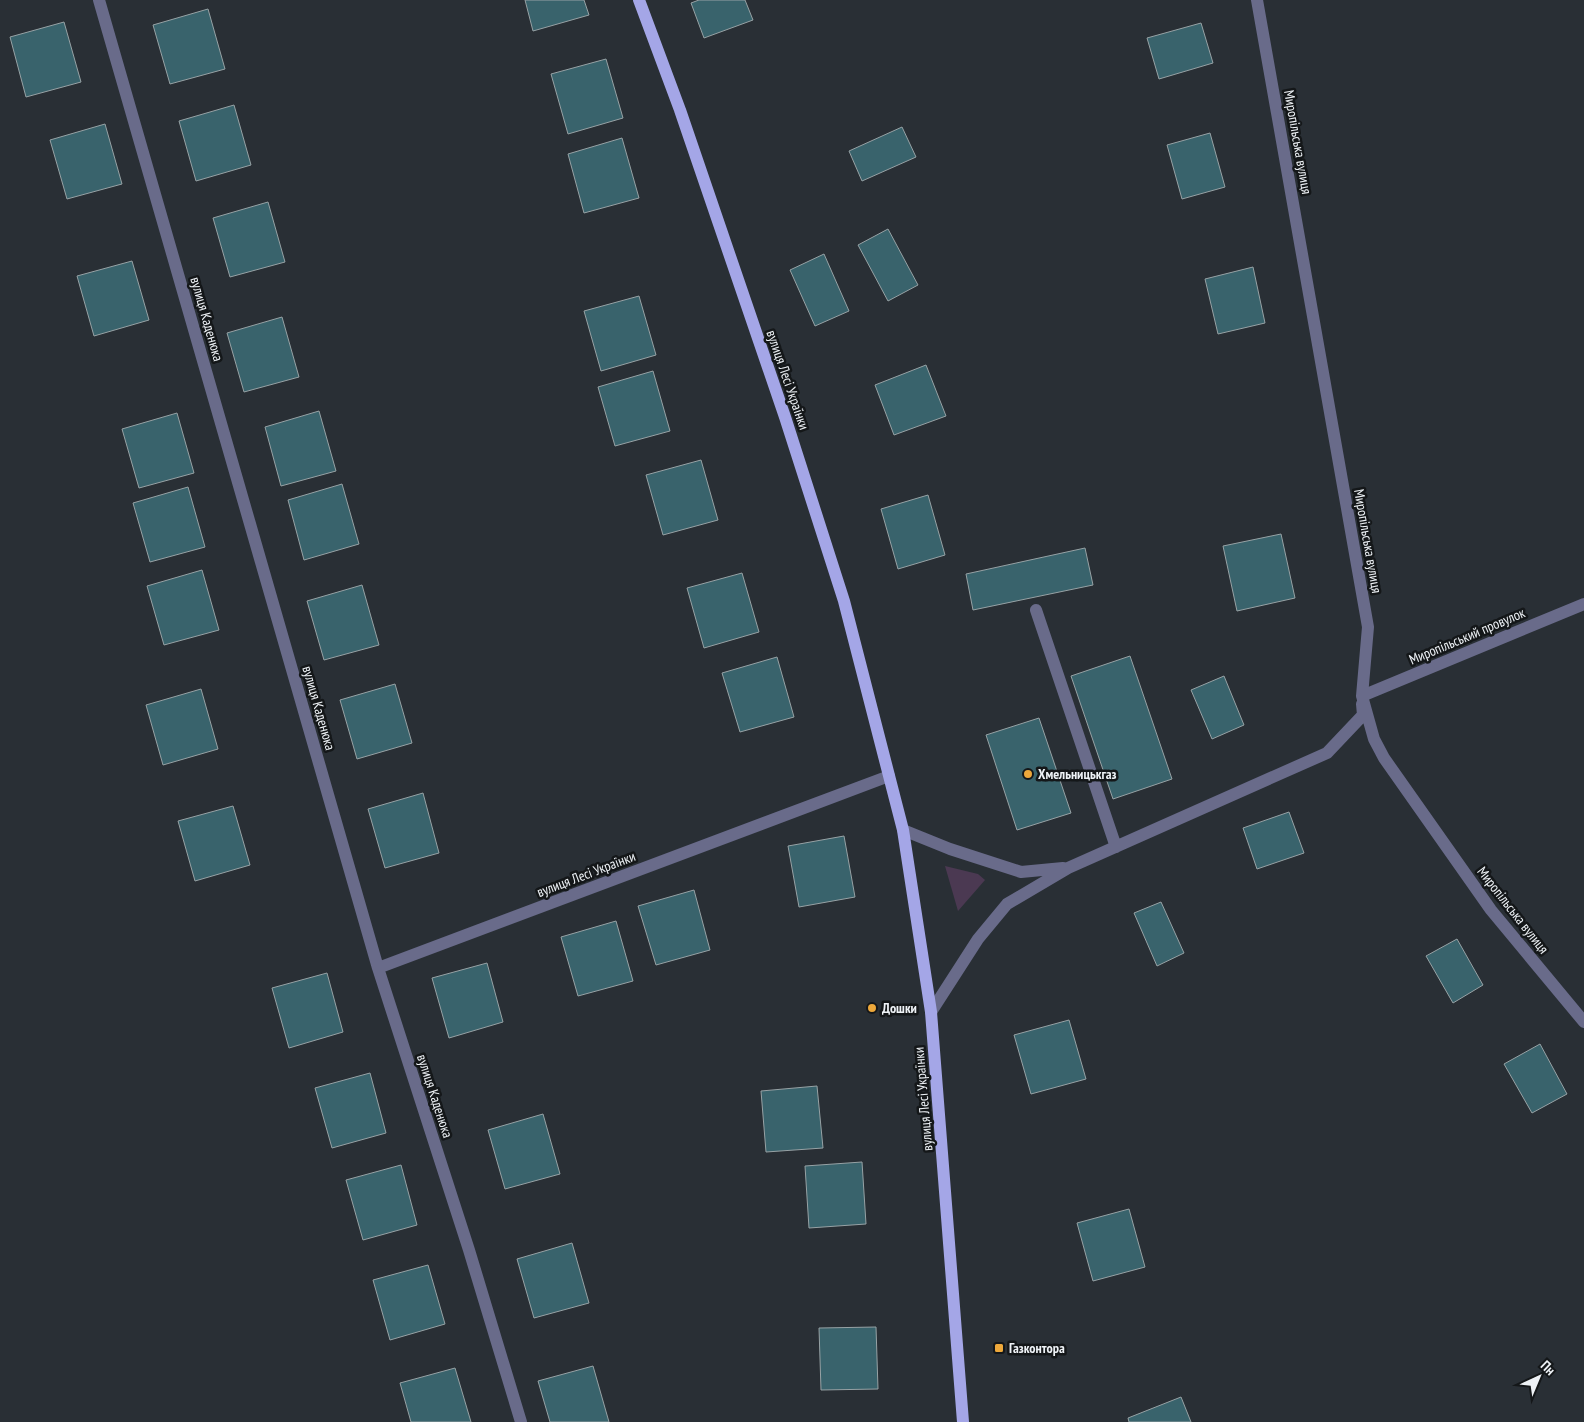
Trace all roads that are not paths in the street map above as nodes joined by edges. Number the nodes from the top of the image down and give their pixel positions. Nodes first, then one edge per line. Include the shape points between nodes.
1 (99, 0) edge
2 (639, 0) edge
3 (1257, 0) edge
4 (1584, 604) edge
5 (1036, 610) dead end
6 (1362, 696) junction
7 (889, 776) junction
8 (903, 830) junction
9 (1116, 847) junction
10 (1068, 868) junction
11 (378, 968) junction
12 (931, 1012) junction
13 (1584, 1022) edge
14 (521, 1422) edge
15 (963, 1422) edge

1 - 11 street, вулиця Каденюка
2 - 7 main road, вулиця Лесі Українки via 785,417 844,601
3 - 6 street, Миропільська вулиця via 1368,627
4 - 6 street, Миропільський провулок
5 - 9 street
6 - 9 street via 1363,715 1327,753
6 - 13 street, Миропільська вулиця via 1374,738 1384,758 1492,910
7 - 8 main road, вулиця Лесі Українки
7 - 11 street, вулиця Лесі Українки
8 - 10 street via 1021,872
8 - 12 main road, вулиця Лесі Українки
9 - 10 street
10 - 12 street via 1007,904 978,939
11 - 14 street, вулиця Каденюка
12 - 15 main road, вулиця Лесі Українки

